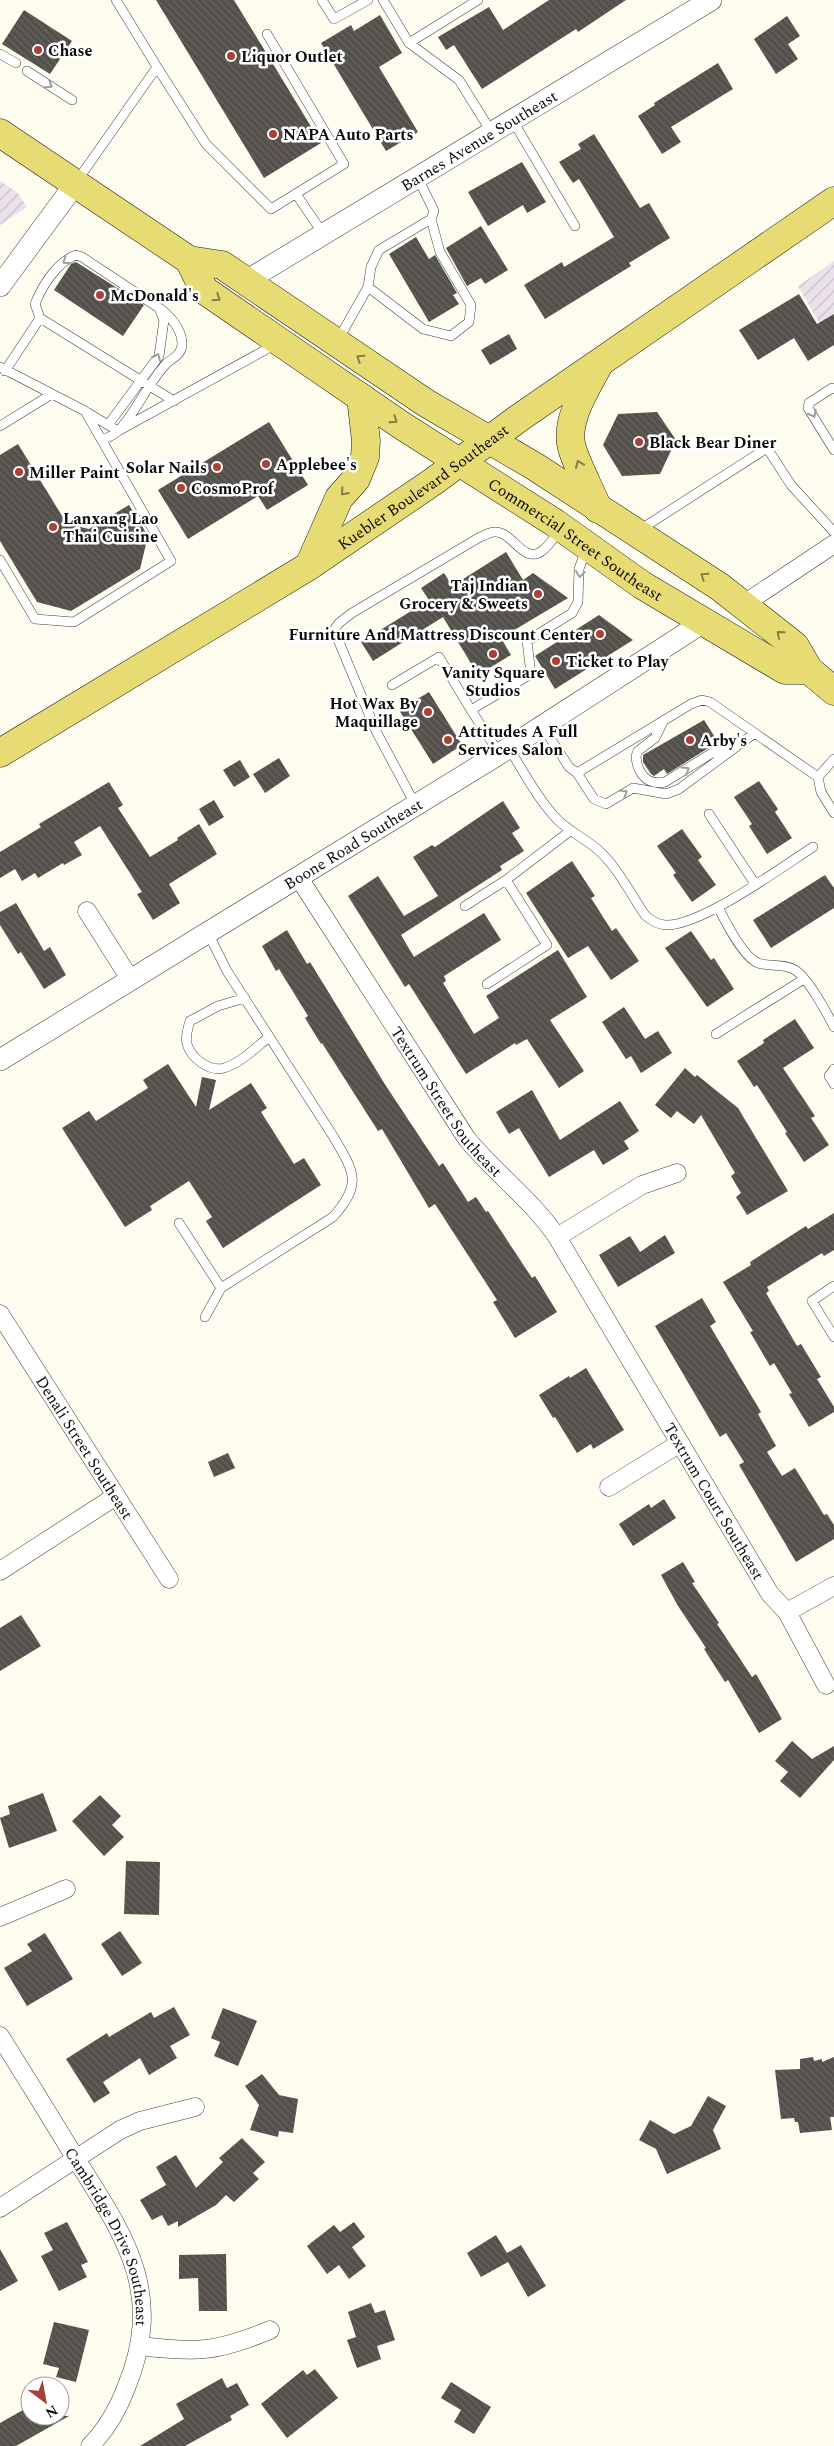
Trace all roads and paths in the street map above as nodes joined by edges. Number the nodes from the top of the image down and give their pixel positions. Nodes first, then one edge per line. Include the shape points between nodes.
1 (116, 0) edge
2 (322, 0) edge
3 (368, 0) edge
4 (383, 0) edge
5 (478, 0) edge
6 (711, 0) edge
7 (267, 34) dead end
8 (409, 42) junction
9 (0, 54) edge
10 (16, 63) dead end
11 (157, 67) junction
12 (27, 71) dead end
13 (72, 100) dead end
14 (513, 121) junction
15 (0, 133) edge
16 (492, 133) junction
17 (418, 178) junction
18 (76, 184) junction
19 (296, 194) junction
20 (834, 201) edge
21 (431, 219) junction
22 (575, 226) dead end
23 (324, 235) junction
24 (188, 260) junction
25 (246, 281) junction
26 (0, 286) edge
27 (368, 287) junction
28 (160, 308) junction
29 (40, 318) junction
30 (280, 342) junction
31 (336, 342) junction
32 (600, 362) junction
33 (3, 369) edge
34 (141, 380) junction
35 (150, 386) junction
36 (834, 390) edge
37 (52, 394) junction
38 (361, 397) junction
39 (174, 401) junction
40 (85, 411) junction
41 (108, 425) junction
42 (0, 426) edge
43 (118, 431) junction
44 (103, 440) junction
45 (490, 440) junction
46 (834, 450) edge
47 (460, 462) junction
48 (598, 509) junction
49 (562, 528) junction
50 (636, 532) junction
51 (834, 532) edge
52 (834, 544) edge
53 (587, 546) junction
54 (0, 560) edge
55 (309, 566) junction
56 (744, 604) junction
57 (702, 623) junction
58 (808, 670) junction
59 (392, 685) dead end
60 (834, 691) edge
61 (472, 710) junction
62 (664, 720) junction
63 (543, 727) junction
64 (755, 733) junction
65 (734, 749) junction
66 (504, 751) junction
67 (0, 753) edge
68 (834, 759) edge
69 (577, 773) junction
70 (818, 777) junction
71 (416, 806) junction
72 (834, 813) edge
73 (709, 814) dead end
74 (570, 831) junction
75 (813, 847) dead end
76 (299, 878) junction
77 (506, 880) junction
78 (755, 884) junction
79 (465, 906) dead end
80 (718, 907) junction
81 (88, 911) dead end
82 (208, 932) junction
83 (130, 979) junction
84 (804, 979) junction
85 (487, 984) dead end
86 (245, 998) junction
87 (834, 1027) edge
88 (716, 1034) dead end
89 (269, 1037) junction
90 (0, 1060) edge
91 (834, 1069) edge
92 (834, 1084) edge
93 (677, 1173) dead end
94 (179, 1223) dead end
95 (557, 1238) junction
96 (834, 1286) edge
97 (221, 1288) junction
98 (0, 1314) edge
99 (603, 1315) joint
100 (205, 1318) dead end
101 (834, 1337) edge
102 (680, 1443) junction
103 (608, 1487) dead end
104 (116, 1496) junction
105 (0, 1570) edge
106 (169, 1579) dead end
107 (834, 1586) edge
108 (787, 1612) junction
109 (826, 1685) dead end
110 (66, 1889) dead end
111 (0, 1917) edge
112 (0, 2036) edge
113 (195, 2107) dead end
114 (76, 2158) junction
115 (0, 2208) edge
116 (270, 2330) dead end
117 (140, 2346) junction
118 (90, 2446) edge

1 - 11 lane
2 - 3 lane via 334,19
4 - 8 lane
5 - 8 lane
6 - 14 street, Barnes Avenue Southeast
7 - 19 lane via 344,164
8 - 16 lane via 459,80
9 - 10 lane
11 - 18 lane
11 - 19 lane via 206,144 271,209
12 -> 13 lane
14 - 16 street, Barnes Avenue Southeast
14 - 22 lane
15 - 18 main road, Commercial Street Southeast
16 - 17 street, Barnes Avenue Southeast
17 - 21 lane via 434,211
17 - 23 street, Barnes Avenue Southeast
18 - 24 main road, Commercial Street Southeast
18 - 26 street
19 - 23 lane
20 - 32 main road, Kuebler Boulevard Southeast
21 - 27 lane via 379,250 371,267
21 - 27 lane via 440,252 471,305 469,322 450,336 423,329
23 - 25 street, Barnes Avenue Southeast
24 - 25 main road, Commercial Street Southeast via 222,265
24 -> 30 main road, Commercial Street Southeast via 204,290
25 - 31 main road, Commercial Street Southeast
27 - 31 lane
28 -> 29 lane via 76,255 60,264 39,295 35,304
34 -> 28 lane via 159,356 164,320
28 - 35 lane via 178,327 182,345 180,352 166,364
29 - 33 lane
29 - 34 lane
30 - 38 main road, Commercial Street Southeast
30 - 39 lane
45 -> 31 main road, Commercial Street Southeast via 426,403
32 - 45 main road, Kuebler Boulevard Southeast
48 -> 32 main road via 572,447 571,429
33 - 37 lane
34 - 35 lane
34 - 41 lane
35 - 39 lane
35 - 43 lane
36 -> 46 lane via 832,388 809,403 808,408
37 - 40 lane
37 - 42 lane
38 -> 47 main road, Commercial Street Southeast
38 -> 55 main road via 365,457 356,479 339,498
39 - 43 lane
40 - 41 lane
40 - 44 lane
41 - 43 lane
43 - 44 lane
44 - 54 lane via 172,561 74,622 35,618
45 - 47 main road, Kuebler Boulevard Southeast
45 - 48 main road, Commercial Street Southeast
47 - 49 main road, Commercial Street Southeast
47 - 55 main road, Kuebler Boulevard Southeast
48 - 50 main road, Commercial Street Southeast
49 - 53 main road, Commercial Street Southeast
49 - 71 lane via 537,554 525,551 499,532 480,537 352,613 334,630 376,731
50 - 51 lane via 767,448 791,485
56 -> 50 main road, Commercial Street Southeast
52 - 56 street
53 - 57 main road, Commercial Street Southeast
53 -> 61 lane via 579,569 578,602 572,612 527,641 531,674
55 - 67 main road, Kuebler Boulevard Southeast
58 -> 56 main road, Commercial Street Southeast via 795,646
57 - 58 main road, Commercial Street Southeast via 784,670
57 - 63 street, Boone Road Southeast
58 - 60 main road, Commercial Street Southeast
59 - 61 lane via 439,657
61 - 66 lane
62 - 64 lane via 702,700 710,702
62 -> 65 lane via 655,738 638,750 636,756 640,771 649,782 665,782 712,753
62 - 69 lane
63 - 66 street, Boone Road Southeast
63 - 69 lane via 569,767
64 - 65 lane
64 - 70 lane
69 -> 65 lane via 594,799 606,804 632,788 666,794 679,789
66 - 71 street, Boone Road Southeast
66 - 74 lane via 555,818
68 - 70 lane
70 - 72 lane via 820,792
71 - 76 street, Boone Road Southeast
73 - 78 lane
74 - 77 lane
74 - 80 lane via 607,859 644,915 653,922 664,925 676,923
75 - 78 lane
76 - 82 street, Boone Road Southeast
76 - 95 street, Textrum Street Southeast via 467,1139 529,1200
77 - 79 lane
77 - 85 lane via 547,945
78 - 80 lane
80 - 84 lane via 750,958 757,963 795,970
81 - 83 street
82 - 83 street, Boone Road Southeast
82 - 86 lane
83 - 90 street, Boone Road Southeast
84 - 87 lane
84 - 88 lane
86 - 89 lane
86 - 89 lane via 218,1006 190,1021 187,1044 194,1056 205,1066 222,1069 237,1062
89 - 97 lane via 348,1163 353,1177 352,1187 346,1202 333,1217
91 - 92 lane via 829,1076
93 - 95 street via 642,1185
94 - 97 lane
95 - 99 street, Textrum Street Southeast
96 - 101 lane via 812,1301
97 - 100 lane
98 - 104 street, Denali Street Southeast
99 - 102 street, Textrum Court Southeast
102 - 103 street
102 - 108 street, Textrum Court Southeast via 770,1594
104 - 105 street
104 - 106 street, Denali Street Southeast
107 - 108 street
108 - 109 street, Textrum Court Southeast
110 - 111 street
112 - 114 street, Cambridge Drive Southeast
113 - 114 street via 140,2121
114 - 115 street
114 - 117 street, Cambridge Drive Southeast via 120,2230 130,2253 142,2306
116 - 117 street via 235,2344 207,2350
117 - 118 street, Cambridge Drive Southeast via 122,2399

